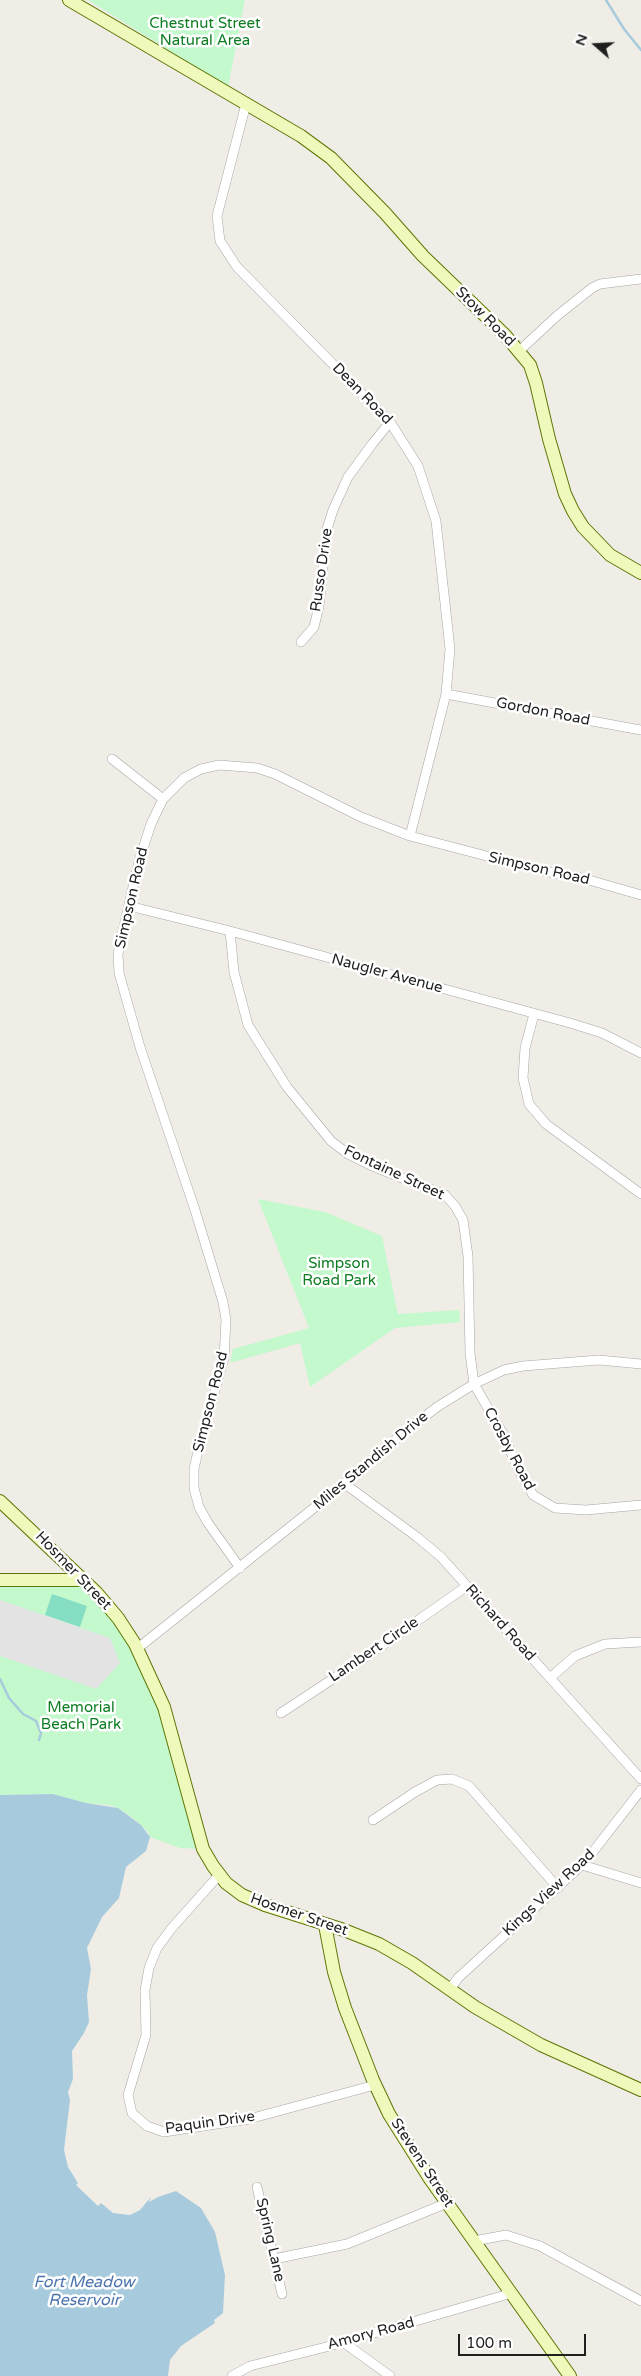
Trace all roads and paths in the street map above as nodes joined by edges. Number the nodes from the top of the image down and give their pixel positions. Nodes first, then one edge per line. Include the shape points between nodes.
1 (68, 0) edge
2 (250, 106) junction
3 (641, 279) edge
4 (519, 351) junction
5 (390, 422) junction
6 (641, 573) edge
7 (301, 642) dead end
8 (446, 694) junction
9 (641, 730) edge
10 (112, 759) dead end
11 (163, 799) junction
12 (410, 836) junction
13 (641, 895) edge
14 (129, 906) junction
15 (230, 931) junction
16 (534, 1014) junction
17 (641, 1053) edge
18 (641, 1194) edge
19 (641, 1364) edge
20 (474, 1384) junction
21 (344, 1484) junction
22 (0, 1501) edge
23 (641, 1505) edge
24 (240, 1568) junction
25 (0, 1580) edge
26 (84, 1580) junction
27 (467, 1586) junction
28 (641, 1642) edge
29 (138, 1648) junction
30 (550, 1678) junction
31 (281, 1713) dead end
32 (641, 1779) edge
33 (641, 1790) edge
34 (373, 1820) dead end
35 (582, 1864) junction
36 (219, 1875) junction
37 (641, 1883) edge
38 (558, 1888) junction
39 (325, 1925) junction
40 (450, 1989) junction
41 (375, 2085) junction
42 (641, 2090) edge
43 (257, 2187) dead end
44 (448, 2203) junction
45 (474, 2241) junction
46 (274, 2259) junction
47 (512, 2293) junction
48 (282, 2294) dead end
49 (641, 2301) edge
50 (343, 2342) junction
51 (571, 2375) edge
52 (232, 2376) edge
53 (390, 2376) edge

1 - 2 street, Stow Road
2 - 4 street, Stow Road via 317,146 331,158
2 - 5 street, Dean Road via 217,216 220,241 237,267
3 - 4 street via 592,288
4 - 6 street, Stow Road via 530,365 549,439 573,511 583,527 610,555
5 - 7 street, Russo Drive via 348,477 333,510 327,529 314,627
5 - 8 street, Dean Road via 418,466 436,521 450,649
8 - 9 street, Gordon Road
8 - 12 street, Dean Road
10 - 11 street
11 - 12 street, Simpson Road via 184,778 201,769 238,765 276,774 352,814
11 - 14 street, Simpson Road via 145,842
12 - 13 street, Simpson Road
14 - 15 street, Naugler Avenue
14 - 24 street, Simpson Road via 118,954 123,992 198,1219 226,1320 224,1358 198,1450 194,1488 208,1524
15 - 16 street, Naugler Avenue
15 - 20 street, Fontaine Street via 234,972 248,1025 287,1087 331,1141 348,1154 445,1195 463,1220 468,1256 470,1353
16 - 17 street, Naugler Avenue via 602,1033
16 - 18 street via 525,1048 523,1078 529,1104 546,1124
19 - 20 street, Miles Standish Drive via 599,1360 523,1366 504,1370
20 - 21 street, Miles Standish Drive via 422,1418
20 - 23 street, Crosby Road via 533,1495 556,1508 586,1510
21 - 24 street, Miles Standish Drive
21 - 27 street, Richard Road via 418,1537
22 - 26 street, Hosmer Street
24 - 29 street, Miles Standish Drive
25 - 26 street
26 - 29 street, Hosmer Street via 118,1618
27 - 30 street, Richard Road
27 - 31 street, Lambert Circle
28 - 30 street via 604,1644 575,1656
29 - 36 street, Hosmer Street via 164,1707 204,1849
30 - 32 street, Richard Road
33 - 35 street, Kings View Road
34 - 38 street via 437,1780 452,1780 469,1786
35 - 37 street
35 - 38 street, Kings View Road
36 - 39 street, Hosmer Street via 252,1900
36 - 41 street, Paquin Drive via 171,1929 157,1948 149,1968 145,1990 146,2035 128,2095 132,2113 147,2126 164,2132 249,2119
38 - 40 street, Kings View Road via 472,1965
39 - 40 street, Hosmer Street via 379,1944
39 - 41 street, Stevens Street via 339,1990
40 - 42 street, Hosmer Street via 541,2045
41 - 44 street, Stevens Street via 389,2114
43 - 46 street, Spring Lane
44 - 45 street, Stevens Street
44 - 46 street via 347,2244
45 - 47 street, Stevens Street
45 - 49 street via 506,2235 540,2246
46 - 48 street, Spring Lane
47 - 50 street, Amory Road
47 - 51 street, Stevens Street
50 - 52 street, Amory Road via 250,2366
50 - 53 street

